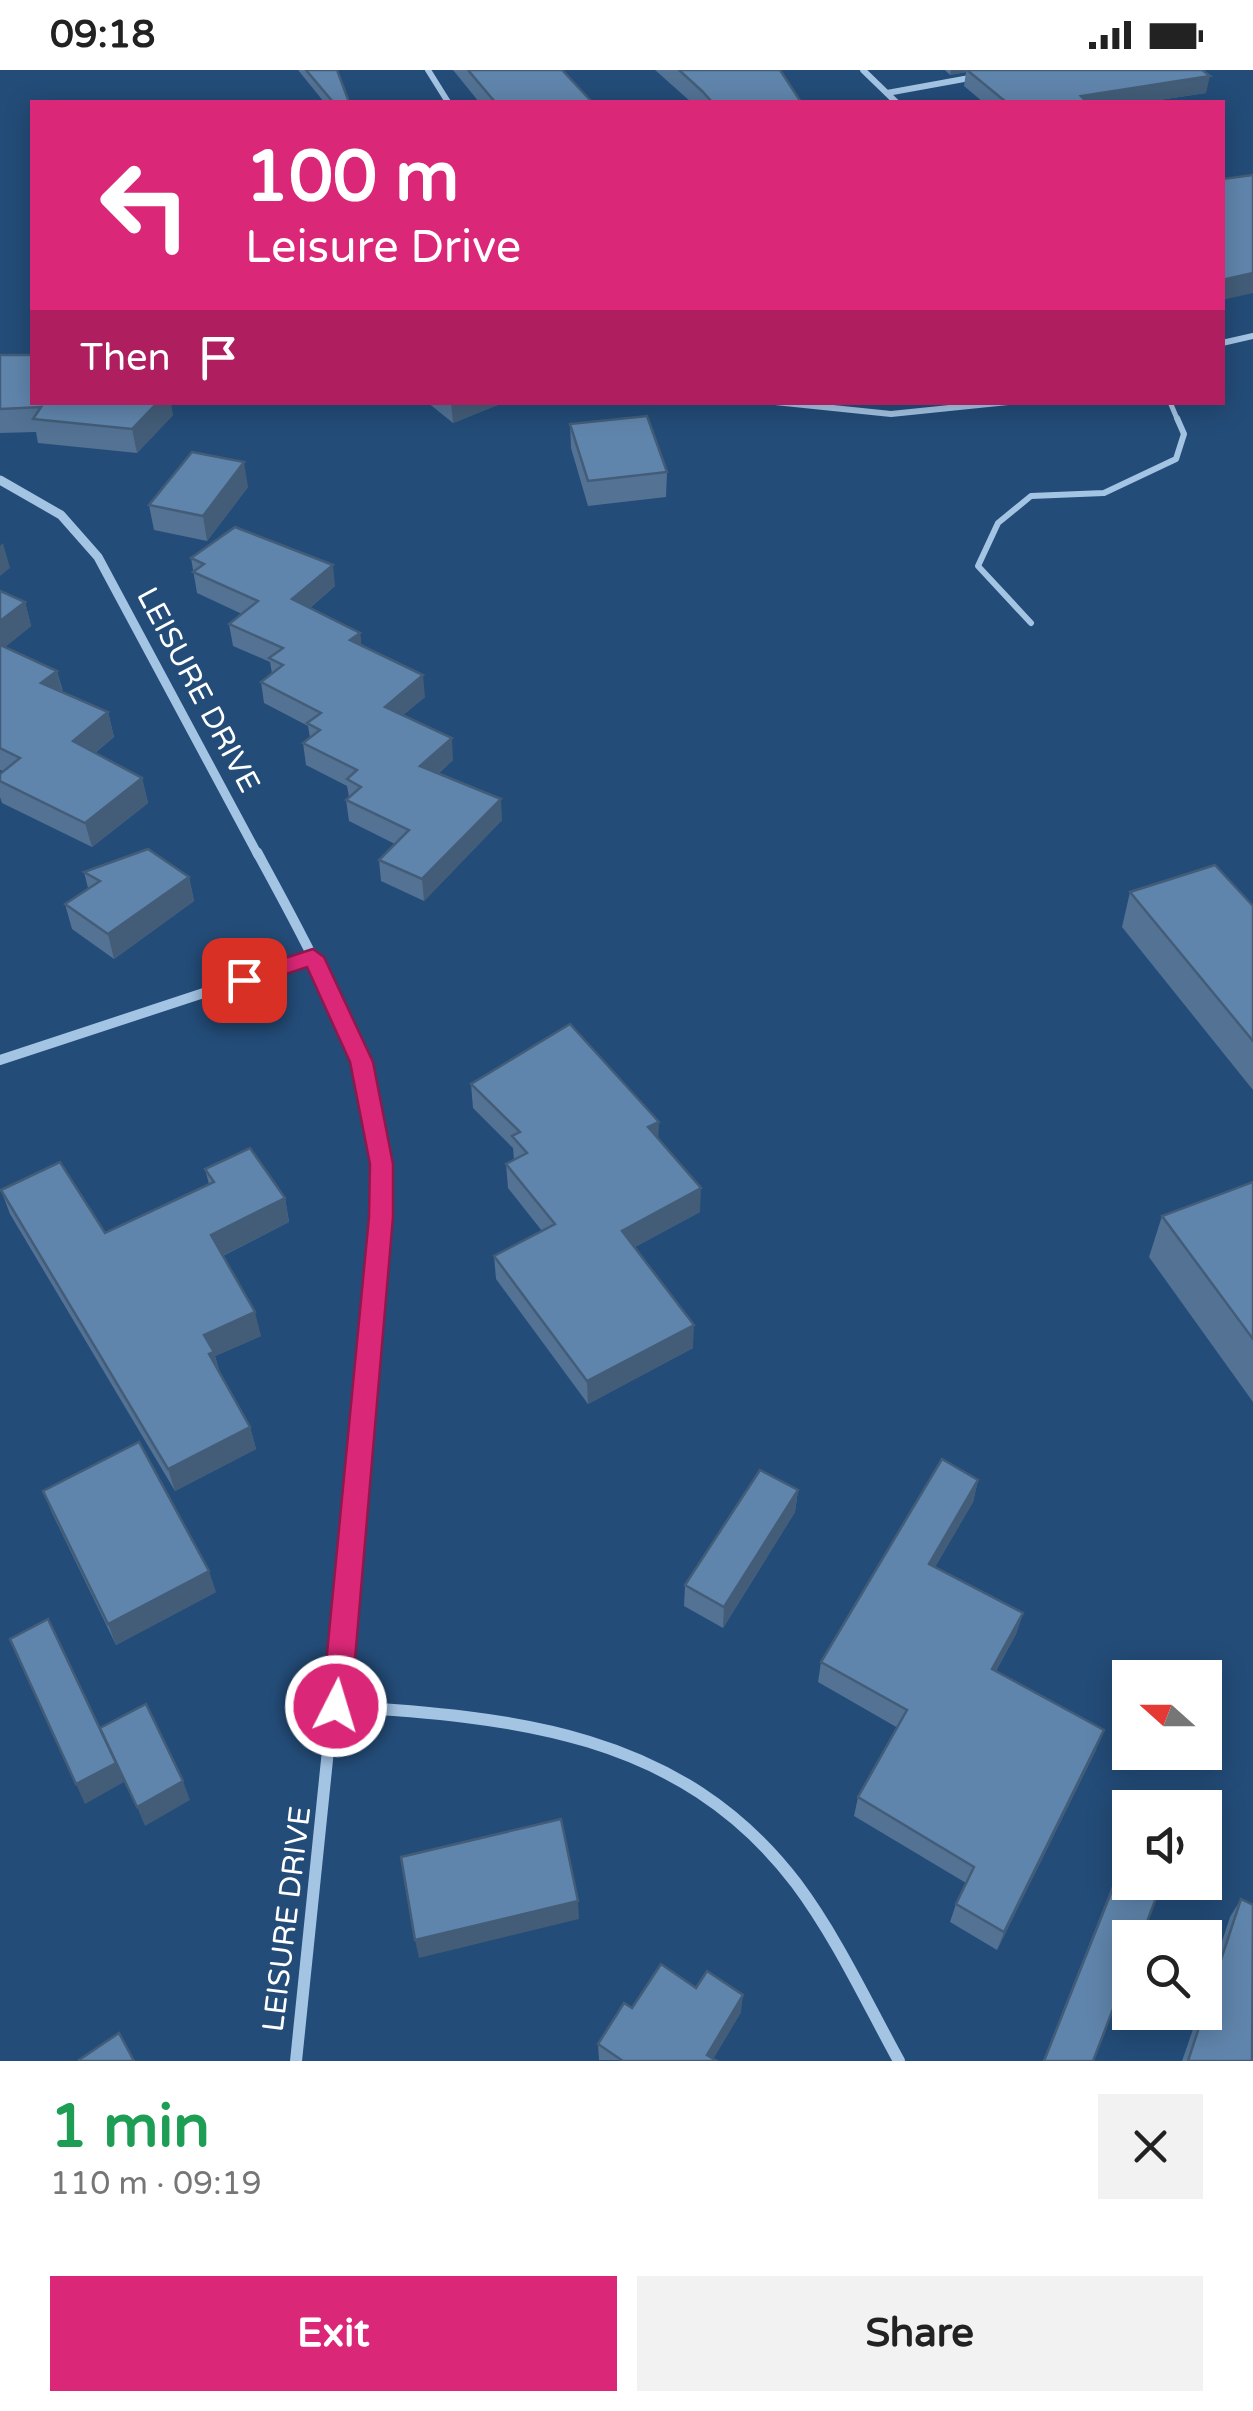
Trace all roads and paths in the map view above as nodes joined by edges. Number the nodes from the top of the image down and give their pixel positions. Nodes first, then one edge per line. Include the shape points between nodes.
1 (428, 70) edge
2 (863, 70) edge
3 (978, 76) edge
4 (887, 93) junction
5 (447, 100) edge
6 (894, 100) edge
7 (1253, 336) edge
8 (1225, 341) edge
9 (790, 405) edge
10 (983, 405) edge
11 (1171, 405) edge
12 (0, 480) edge
13 (1031, 622) dead end
14 (313, 957) junction
15 (0, 1060) edge
16 (336, 1706) junction
17 (296, 2061) edge
18 (899, 2061) edge

1 - 5 street
2 - 4 street
3 - 4 street
4 - 6 street
7 - 8 street
9 - 10 street via 838,415
11 - 13 lane via 1184,434 1176,459 1104,493 1031,496 998,522 978,566
12 - 14 street, LEISURE DRIVE via 60,516 98,556
14 - 15 street
14 - 16 street, LEISURE DRIVE via 361,1062 382,1164
16 - 17 street, LEISURE DRIVE
16 - 18 street via 543,1725 674,1773 778,1860

